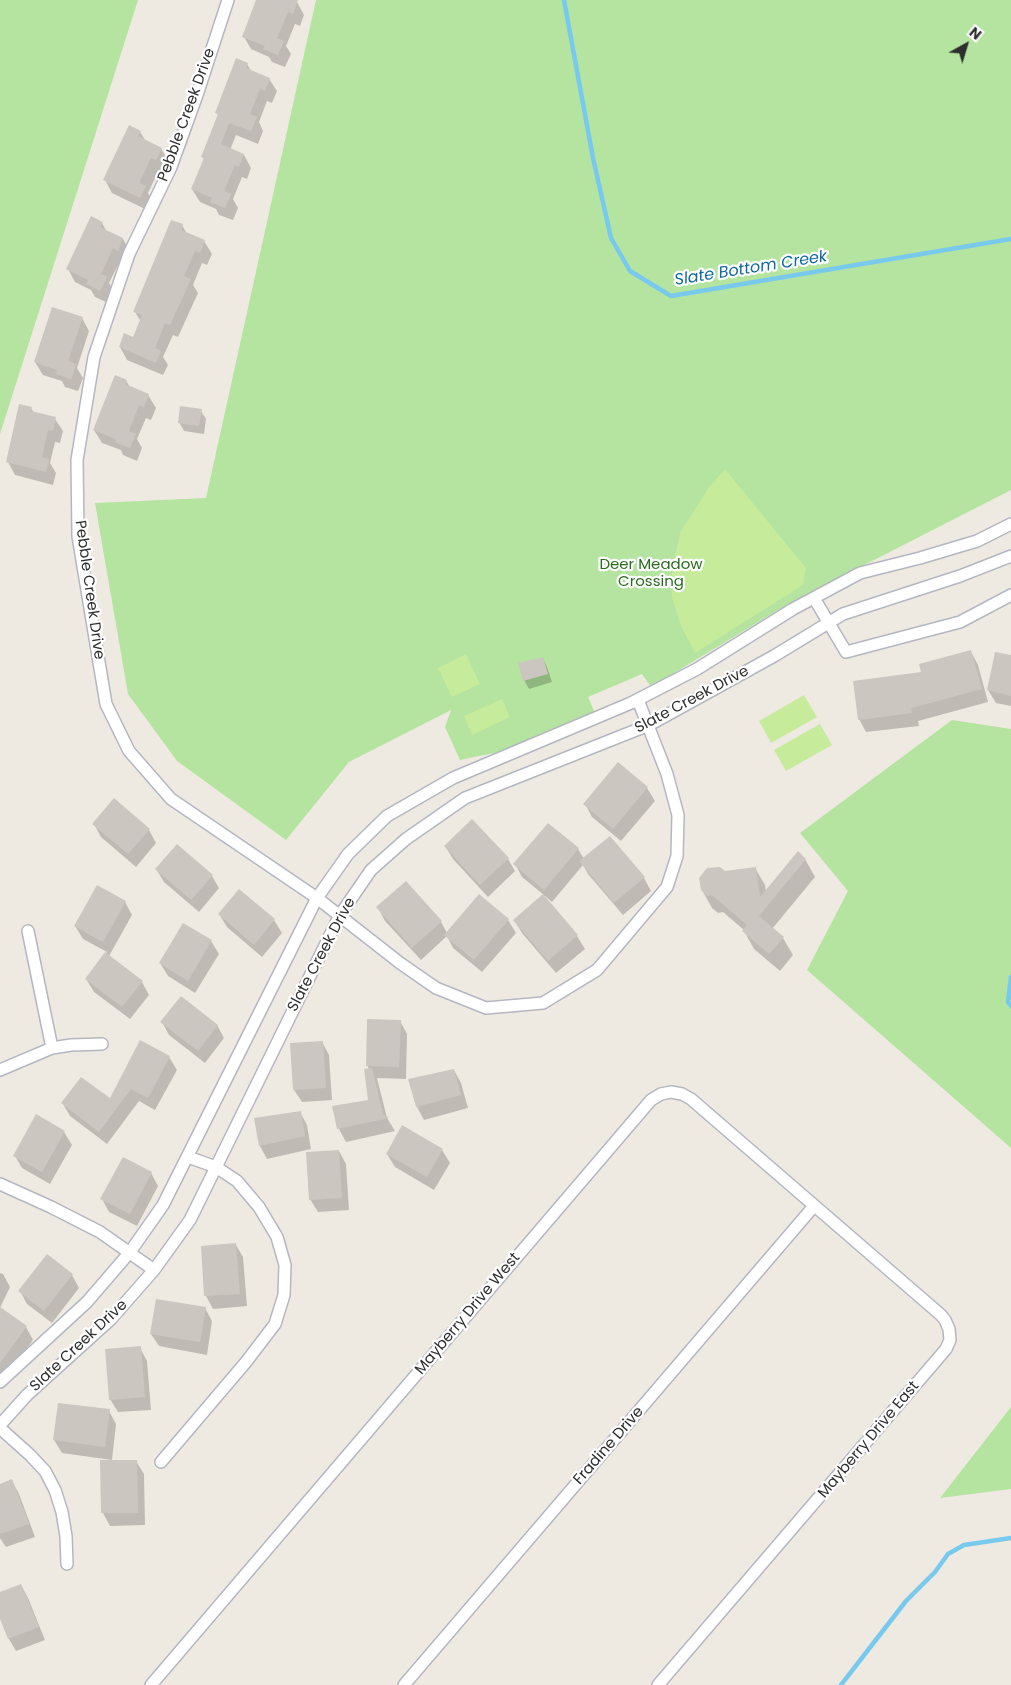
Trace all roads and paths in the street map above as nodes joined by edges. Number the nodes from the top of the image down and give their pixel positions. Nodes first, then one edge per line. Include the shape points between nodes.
1 (228, 0) edge
2 (1011, 524) edge
3 (1011, 556) edge
4 (1011, 594) edge
5 (814, 598) junction
6 (828, 623) junction
7 (638, 700) junction
8 (649, 725) junction
9 (317, 898) junction
10 (340, 915) junction
11 (28, 931) dead end
12 (102, 1044) dead end
13 (52, 1048) junction
14 (0, 1070) edge
15 (188, 1157) junction
16 (216, 1167) junction
17 (0, 1184) edge
18 (814, 1206) junction
19 (130, 1252) junction
20 (154, 1270) junction
21 (0, 1382) edge
22 (0, 1427) edge
23 (162, 1462) dead end
24 (67, 1564) dead end
25 (151, 1685) edge
26 (404, 1685) edge
27 (658, 1685) edge

1 - 9 street, Pebble Creek Drive via 171,167 129,254 94,357 77,460 78,536 106,704 128,751 170,798
2 - 5 street, Slate Creek Drive via 977,541 860,573
3 - 6 street, Slate Creek Drive via 843,614
4 - 6 street via 960,622 846,652
5 - 6 street
5 - 7 street, Slate Creek Drive
6 - 8 street, Slate Creek Drive
7 - 8 street, Pebble Creek Drive
7 - 9 street, Slate Creek Drive via 453,778 388,816 348,854
8 - 10 street, Slate Creek Drive via 465,798 406,839 370,870
8 - 10 street, Pebble Creek Drive via 678,815 677,856 667,887 597,970 589,975 543,1003 486,1008 436,988
9 - 10 street, Pebble Creek Drive
9 - 15 street, Slate Creek Drive
10 - 16 street, Slate Creek Drive
11 - 13 street
12 - 13 street
13 - 14 street
15 - 16 street
15 - 19 street, Slate Creek Drive via 163,1205
16 - 20 street, Slate Creek Drive via 190,1220
16 - 23 street via 237,1181 259,1207 277,1237 285,1265 284,1295 275,1324
17 - 19 street via 85,1224
18 - 25 street, Mayberry Drive West via 682,1094 671,1092 651,1100
18 - 26 street, Fradine Drive
18 - 27 street, Mayberry Drive East via 941,1315 949,1329 950,1340 946,1349
19 - 20 street
19 - 21 street, Slate Creek Drive via 87,1302
20 - 22 street, Slate Creek Drive via 112,1319 27,1395
22 - 24 street via 44,1471 55,1490 66,1536

